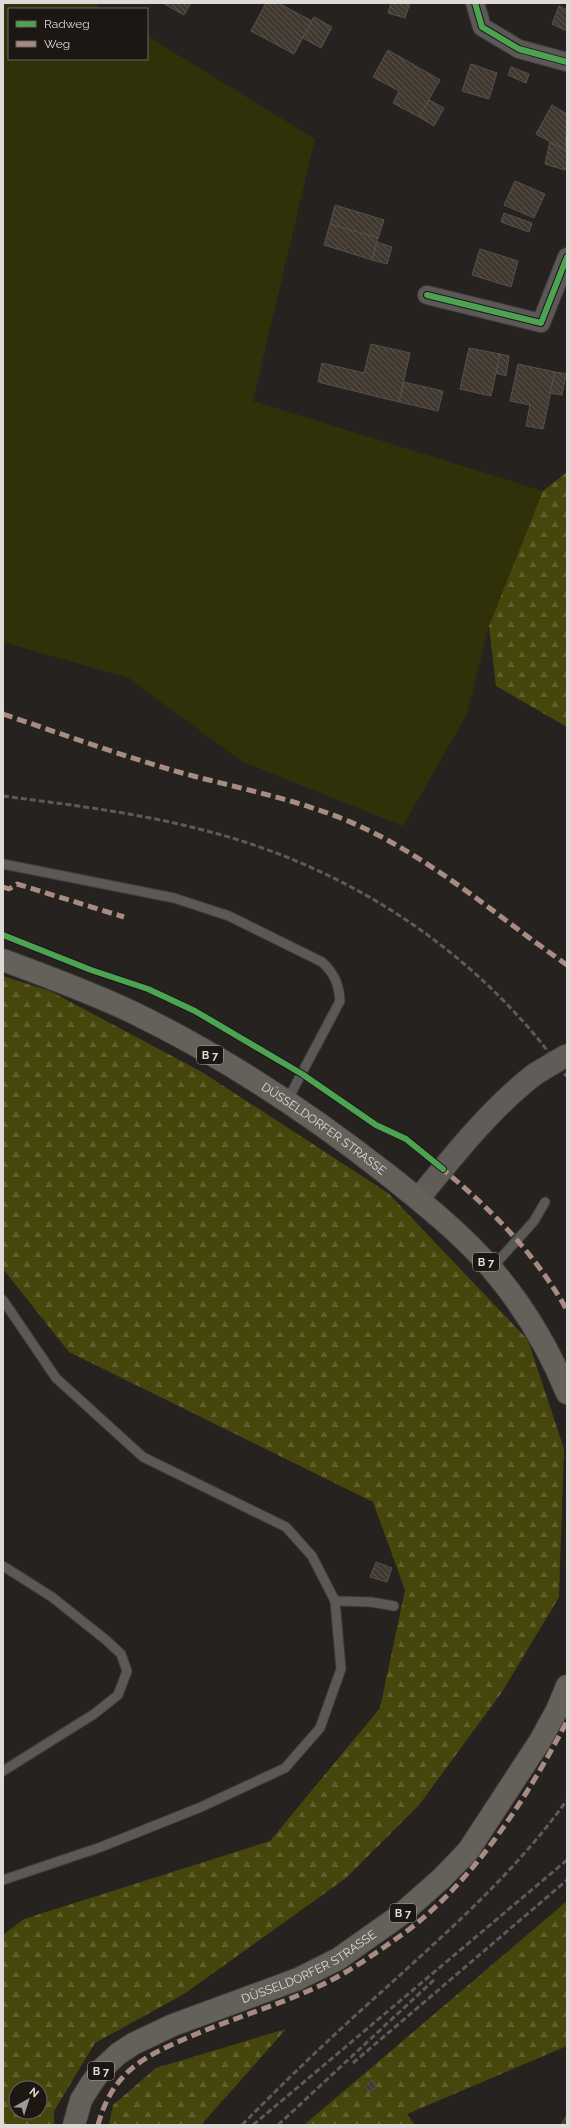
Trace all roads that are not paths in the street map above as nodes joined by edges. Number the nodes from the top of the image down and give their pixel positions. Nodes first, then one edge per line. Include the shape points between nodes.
1 (475, 3) edge
2 (567, 62) edge
3 (567, 257) edge
4 (427, 295) dead end
5 (3, 864) edge
6 (3, 960) edge
7 (567, 1055) edge
8 (287, 1101) junction
9 (418, 1199) junction
10 (545, 1202) dead end
11 (492, 1268) junction
12 (3, 1300) edge
13 (567, 1393) edge
14 (3, 1566) edge
15 (335, 1601) junction
16 (394, 1606) dead end
17 (567, 1686) edge
18 (3, 1771) edge
19 (3, 1880) edge
20 (74, 2125) edge

1 - 2 street via 482,27 519,49
3 - 4 street via 540,324
5 - 8 lane via 174,898 230,916 330,968 339,989 340,1001
6 - 8 main road, DÜSSELDORFER STRASSE / B 7 via 132,1012
7 - 9 main road, bridge via 535,1074 509,1094
8 - 9 main road, DÜSSELDORFER STRASSE / B 7 via 349,1144
9 - 11 main road, DÜSSELDORFER STRASSE / B 7
10 - 11 lane via 534,1221
11 - 13 main road, DÜSSELDORFER STRASSE / B 7 via 540,1339
12 - 15 lane via 56,1378 144,1457 286,1527 312,1556
14 - 18 lane via 52,1597 106,1640 121,1654 127,1671 118,1695 94,1714
15 - 16 lane via 371,1602
15 - 19 lane via 341,1669 320,1728 285,1768 201,1807 101,1847
17 - 20 main road, DÜSSELDORFER STRASSE / B 7 via 540,1741 468,1851 400,1916 338,1959 298,1979 173,2025 133,2044 102,2069 91,2084 81,2100

